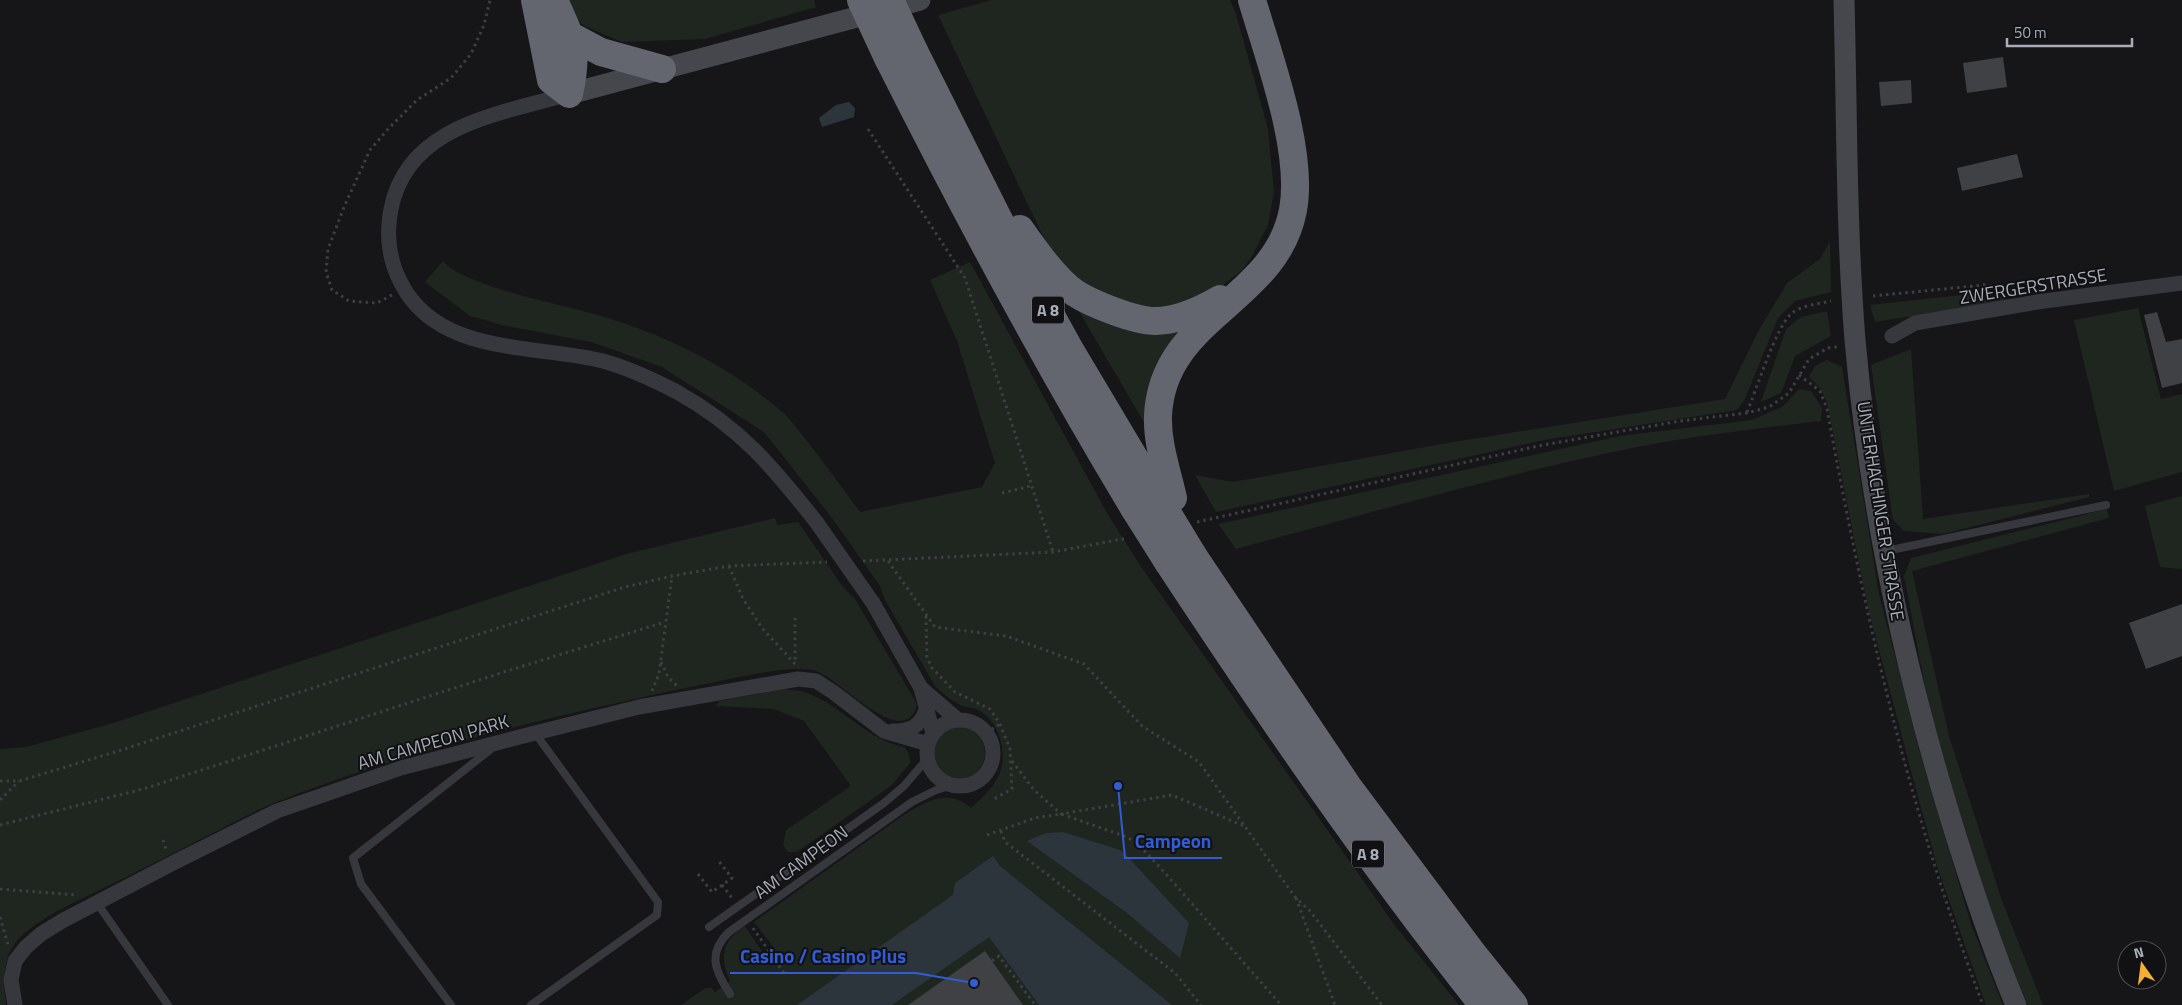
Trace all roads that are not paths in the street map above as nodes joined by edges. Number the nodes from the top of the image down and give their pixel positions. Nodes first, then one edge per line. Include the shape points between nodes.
1 (535, 0) edge
2 (554, 0) edge
3 (861, 0) edge
4 (890, 0) edge
5 (920, 0) edge
6 (1252, 0) edge
7 (1844, 0) edge
8 (571, 36) junction
9 (662, 69) junction
10 (569, 94) junction
11 (945, 113) junction
12 (1260, 276) junction
13 (2182, 283) edge
14 (1892, 336) dead end
15 (1156, 502) junction
16 (2106, 505) dead end
17 (1884, 552) junction
18 (1181, 559) junction
19 (921, 688) junction
20 (926, 710) junction
21 (958, 720) junction
22 (884, 731) junction
23 (535, 733) junction
24 (500, 742) junction
25 (929, 746) junction
26 (953, 785) junction
27 (97, 903) junction
28 (709, 927) dead end
29 (730, 994) dead end
30 (15, 1005) edge
31 (168, 1005) edge
32 (451, 1005) edge
33 (531, 1005) edge
34 (1483, 1005) edge
35 (1514, 1005) edge
36 (2016, 1005) edge

1 - 10 highway via 550,80
2 - 8 highway
3 - 15 highway, A 8, bridge via 984,244 1049,363
4 - 11 highway, A 8, bridge
5 - 9 main road
6 - 12 highway via 1287,120 1295,175 1293,212 1285,236
7 - 17 main road, UNTERHACHINGER STRASSE via 1850,267 1868,453
8 - 9 highway via 601,52
8 - 10 highway via 575,61
9 - 10 main road
10 - 19 street, bridge via 459,127 416,155 394,191 388,233 391,256 404,289 426,314 457,334 498,345 558,352 604,362 642,375 712,413 765,459 818,523 873,603
11 - 12 highway via 1044,263 1075,293 1112,310 1155,321 1197,312
11 - 15 highway, A 8 via 1004,230
12 - 15 highway via 1197,330 1168,372 1160,395
13 - 14 street, ZWERGERSTRASSE via 2037,302 1916,323
15 - 18 highway, bridge
15 - 18 highway, A 8, bridge
16 - 17 lane
17 - 36 main road, UNTERHACHINGER STRASSE via 1928,746 1964,864
18 - 34 highway, A 8 via 1328,799
18 - 35 highway, A 8
19 - 20 street
19 - 21 street
20 - 22 street via 915,727 904,731
20 - 25 street
21 - 25 street via 944,724
21 - 26 street via 979,725 991,742 993,753 986,773 978,780 966,785
22 - 23 street, AM CAMPEON PARK via 816,681 798,679 639,707
22 - 25 street, AM CAMPEON PARK
23 - 24 street, AM CAMPEON PARK
23 - 33 lane via 658,902 657,915
24 - 27 street, AM CAMPEON PARK via 401,768 277,811
24 - 32 lane via 353,858 361,884
25 - 26 street via 932,771
25 - 28 lane, AM CAMPEON via 904,786 884,803
26 - 29 lane, AM CAMPEON via 912,802 729,932 717,948 715,959 718,973
27 - 30 street, AM CAMPEON PARK via 62,921 26,946 14,960 11,980
27 - 31 lane

